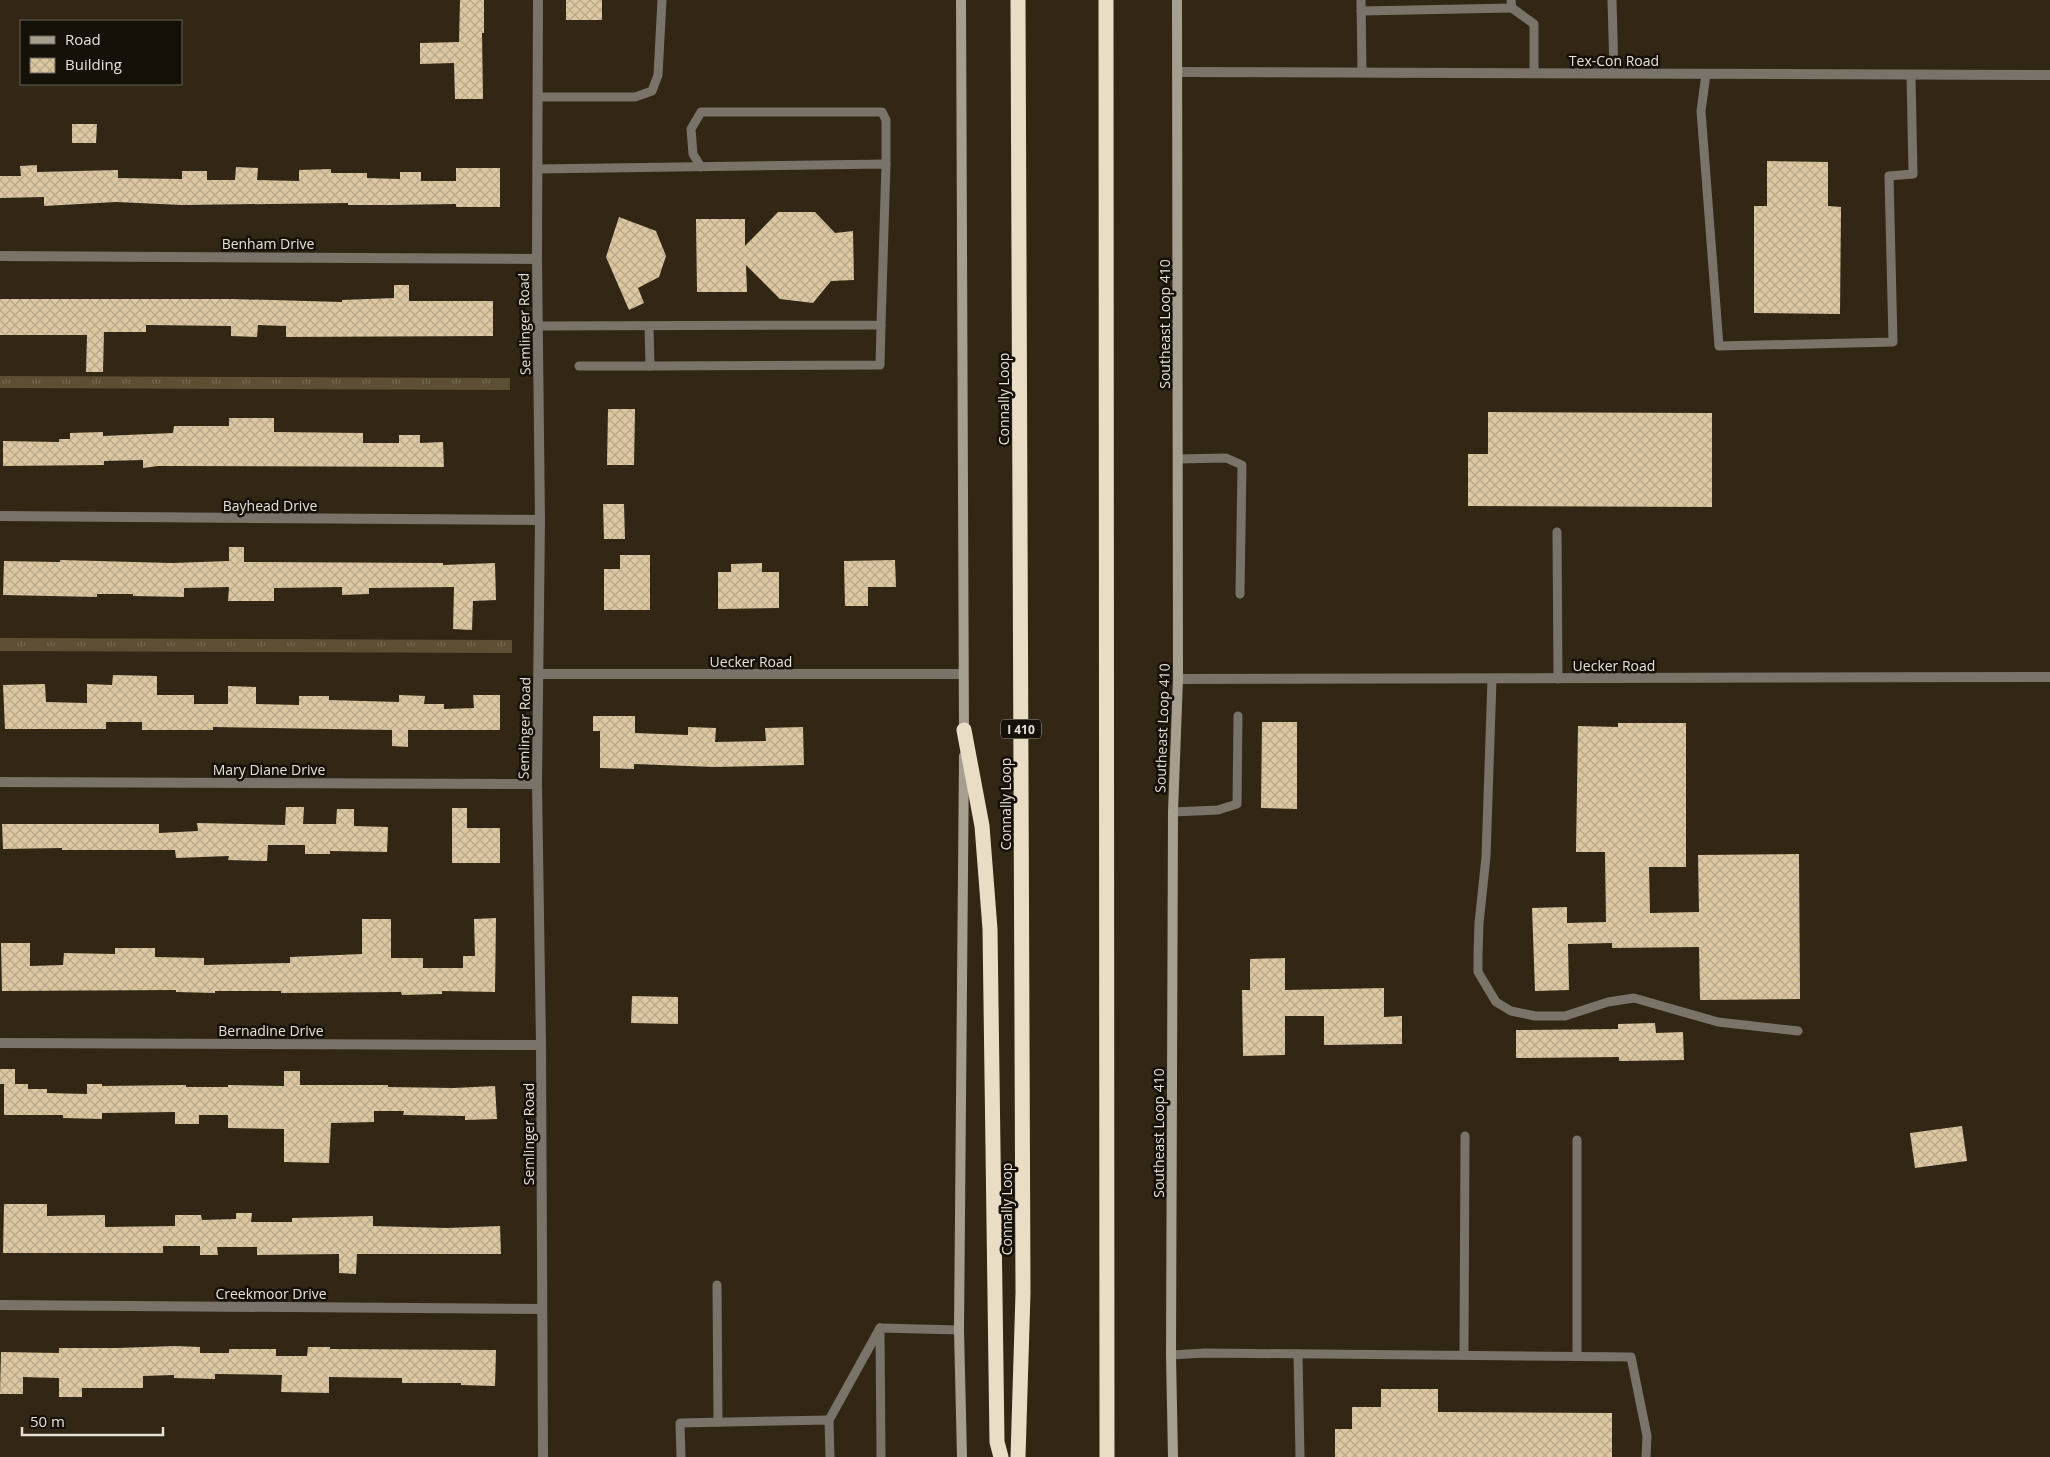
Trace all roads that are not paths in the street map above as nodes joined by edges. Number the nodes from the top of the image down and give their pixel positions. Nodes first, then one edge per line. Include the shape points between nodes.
1 (538, 0) edge
2 (662, 0) edge
3 (960, 0) edge
4 (1018, 0) edge
5 (1106, 0) edge
6 (1177, 0) edge
7 (1361, 0) edge
8 (1612, 0) edge
9 (1512, 4) edge
10 (1361, 11) junction
11 (1177, 72) junction
12 (1362, 72) junction
13 (1534, 73) junction
14 (1614, 73) junction
15 (1706, 74) junction
16 (1911, 75) junction
17 (2050, 75) edge
18 (538, 97) junction
19 (886, 164) junction
20 (701, 167) junction
21 (538, 169) junction
22 (0, 256) edge
23 (537, 259) junction
24 (881, 325) junction
25 (538, 326) junction
26 (649, 326) junction
27 (579, 366) dead end
28 (650, 366) junction
29 (1178, 459) junction
30 (0, 516) edge
31 (540, 520) junction
32 (1557, 532) dead end
33 (1240, 594) dead end
34 (538, 674) junction
35 (963, 674) junction
36 (2050, 677) edge
37 (1178, 678) junction
38 (1492, 679) junction
39 (1558, 679) junction
40 (1238, 716) dead end
41 (964, 730) junction
42 (0, 782) edge
43 (538, 784) junction
44 (1173, 812) junction
45 (1798, 1031) dead end
46 (0, 1043) edge
47 (541, 1046) junction
48 (1465, 1136) dead end
49 (1577, 1140) dead end
50 (717, 1286) dead end
51 (0, 1305) edge
52 (542, 1309) junction
53 (880, 1328) junction
54 (959, 1330) junction
55 (1298, 1354) junction
56 (1171, 1355) junction
57 (1464, 1355) junction
58 (1577, 1356) junction
59 (829, 1420) junction
60 (718, 1422) junction
61 (543, 1457) edge
62 (681, 1457) edge
63 (830, 1457) edge
64 (881, 1457) edge
65 (962, 1457) edge
66 (1001, 1457) edge
67 (1018, 1457) edge
68 (1107, 1457) edge
69 (1173, 1457) edge
70 (1300, 1457) edge
71 (1646, 1457) edge

1 - 18 street, Semlinger Road
2 - 18 lane via 658,75 652,92 635,97
3 - 35 main road
4 - 67 highway, Connally Loop / I 410 via 1023,1293
5 - 68 highway
6 - 11 main road, Southeast Loop 410
7 - 10 lane
8 - 14 lane
9 - 10 lane
9 - 13 lane via 1534,24
10 - 12 lane
11 - 12 street, Tex-Con Road
11 - 29 main road, Southeast Loop 410
12 - 13 street, Tex-Con Road
13 - 14 street, Tex-Con Road
14 - 15 street, Tex-Con Road
15 - 16 street, Tex-Con Road
15 - 16 lane via 1702,111 1719,346 1893,342 1889,176 1913,174
16 - 17 street, Tex-Con Road
18 - 21 street, Semlinger Road
19 - 20 lane
19 - 20 lane via 886,120 882,112 701,112 691,129 693,154
19 - 24 lane
20 - 21 lane
21 - 23 street, Semlinger Road
22 - 23 street, Benham Drive
23 - 25 street, Semlinger Road
24 - 26 lane
24 - 28 lane via 880,365
25 - 26 lane
25 - 31 street, Semlinger Road
26 - 28 lane
27 - 28 lane
29 - 33 lane via 1226,458 1242,465
29 - 37 main road, Southeast Loop 410
30 - 31 street, Bayhead Drive
31 - 34 street, Semlinger Road
32 - 39 lane
34 - 35 street, Uecker Road
34 - 43 street, Semlinger Road
35 - 41 main road
36 - 39 street, Uecker Road
37 - 38 street, Uecker Road
37 - 44 main road, Southeast Loop 410
38 - 39 street, Uecker Road
38 - 45 lane via 1486,857 1478,972 1496,1002 1535,1016 1565,1016 1608,1002 1634,998 1718,1022
40 - 44 lane via 1237,804 1218,810
41 - 54 main road
41 - 66 highway via 982,826 990,929 997,1442
42 - 43 street, Mary Diane Drive
43 - 47 street, Semlinger Road
44 - 56 main road, Southeast Loop 410
46 - 47 street, Bernadine Drive
47 - 52 street, Semlinger Road
48 - 57 lane
49 - 58 lane
50 - 60 lane
51 - 52 street, Creekmoor Drive
52 - 61 street, Semlinger Road
53 - 54 lane
53 - 59 lane
53 - 64 lane
54 - 65 main road
55 - 56 lane
55 - 57 lane
55 - 70 lane
56 - 69 main road, Southeast Loop 410
57 - 58 lane
58 - 71 lane via 1631,1357 1647,1436
59 - 60 lane
59 - 63 lane
60 - 62 lane via 680,1423

